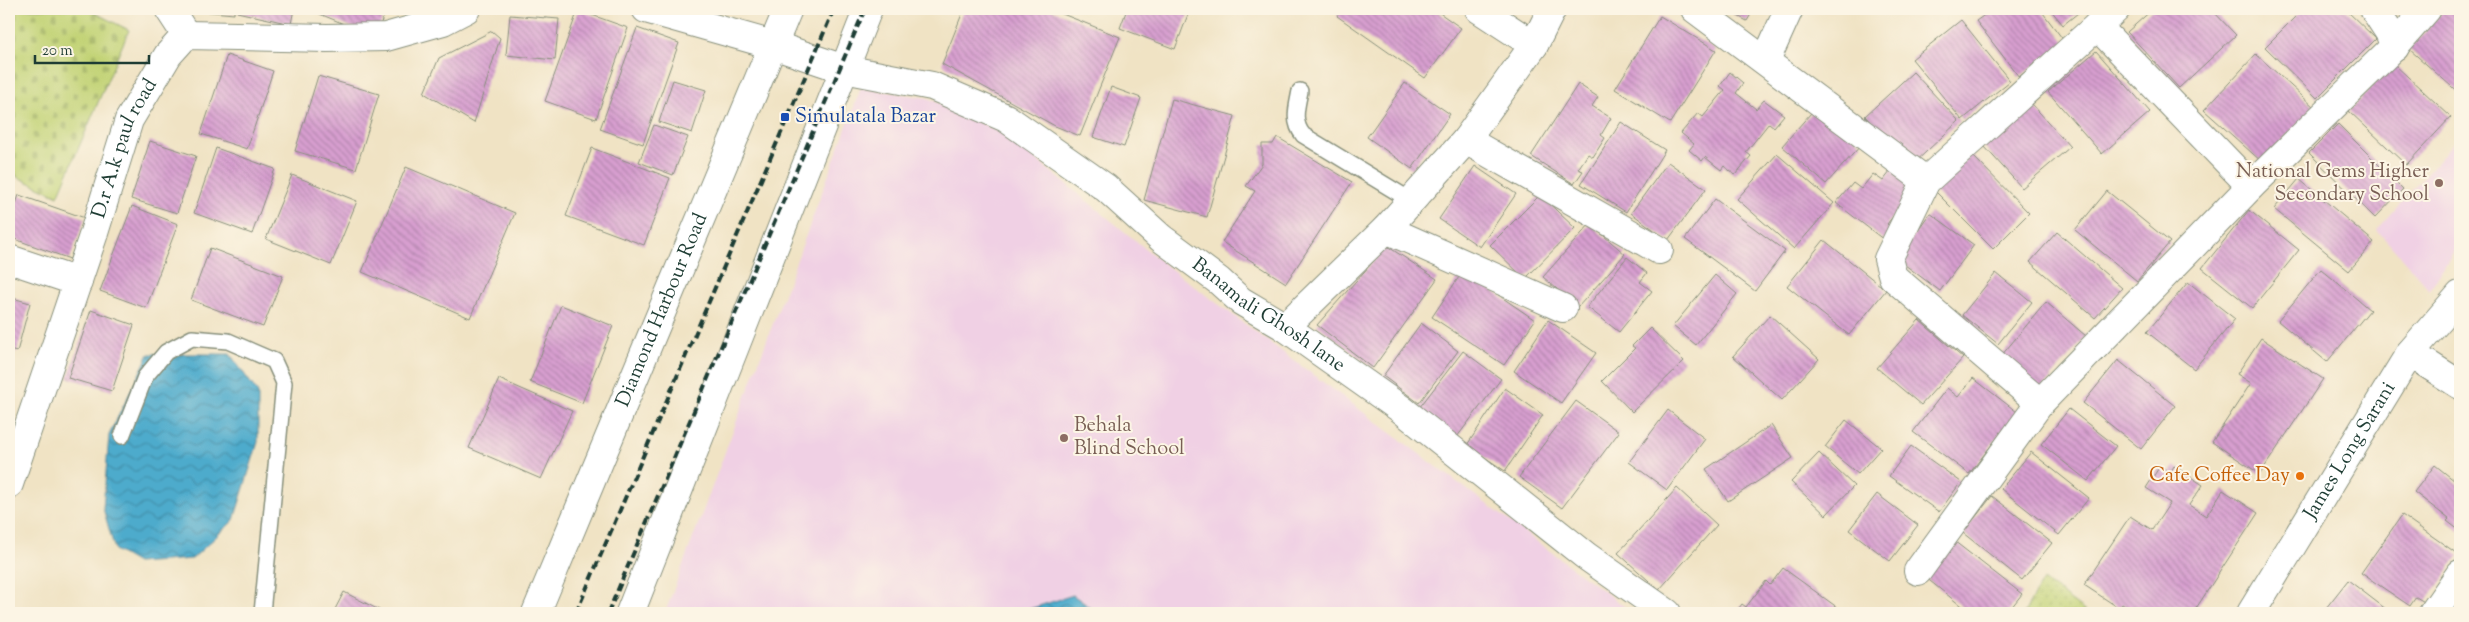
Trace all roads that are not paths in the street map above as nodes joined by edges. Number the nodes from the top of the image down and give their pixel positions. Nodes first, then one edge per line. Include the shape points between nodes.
1 (170, 9) edge
2 (466, 9) edge
3 (646, 9) edge
4 (788, 9) edge
5 (868, 9) edge
6 (1479, 9) edge
7 (1552, 9) edge
8 (1695, 9) edge
9 (1789, 9) edge
10 (2374, 9) edge
11 (2428, 9) edge
12 (2106, 17) edge
13 (186, 35) junction
14 (773, 45) junction
15 (1534, 45) junction
16 (2395, 47) junction
17 (1766, 60) junction
18 (844, 69) junction
19 (1300, 91) dead end
20 (1466, 140) junction
21 (1926, 181) junction
22 (2251, 186) junction
23 (1410, 200) junction
24 (1386, 229) junction
25 (1659, 250) dead end
26 (9, 259) edge
27 (78, 282) junction
28 (2460, 295) edge
29 (1563, 308) dead end
30 (1285, 327) junction
31 (2410, 353) junction
32 (2460, 386) edge
33 (2040, 403) junction
34 (122, 436) dead end
35 (10, 474) edge
36 (1918, 571) dead end
37 (2460, 574) edge
38 (262, 613) edge
39 (536, 613) edge
40 (630, 613) edge
41 (1667, 613) edge
42 (2251, 613) edge
43 (2433, 613) edge

1 - 13 main road
2 - 13 main road via 443,22 386,37
3 - 14 main road
4 - 14 main road, Diamond Harbour Road
5 - 18 main road
6 - 15 main road
7 - 15 main road
8 - 17 main road
9 - 17 main road
10 - 16 main road
11 - 16 main road
12 - 21 main road
12 - 22 main road
13 - 27 main road, D.r A.k paul road via 168,56 129,120
14 - 18 main road, Banamali Ghosh lane
14 - 39 main road, Diamond Harbour Road
15 - 20 main road
16 - 22 main road
17 - 21 main road
18 - 30 main road, Banamali Ghosh lane via 932,86 1006,118 1106,188 1161,238 1241,301
18 - 40 main road
19 - 23 lane via 1296,112 1297,126 1302,135
20 - 23 main road
20 - 25 main road
21 - 33 main road via 1888,259 1893,277
22 - 33 main road
23 - 24 main road
24 - 29 main road
24 - 30 main road
26 - 27 main road
27 - 35 main road, D.r A.k paul road
28 - 31 main road, James Long Sarani
30 - 41 main road, Banamali Ghosh lane via 1401,409 1586,556
31 - 32 main road
31 - 42 main road, James Long Sarani
33 - 36 main road
34 - 38 lane via 145,377 166,352 192,338 228,341 274,361 284,383
37 - 43 main road

